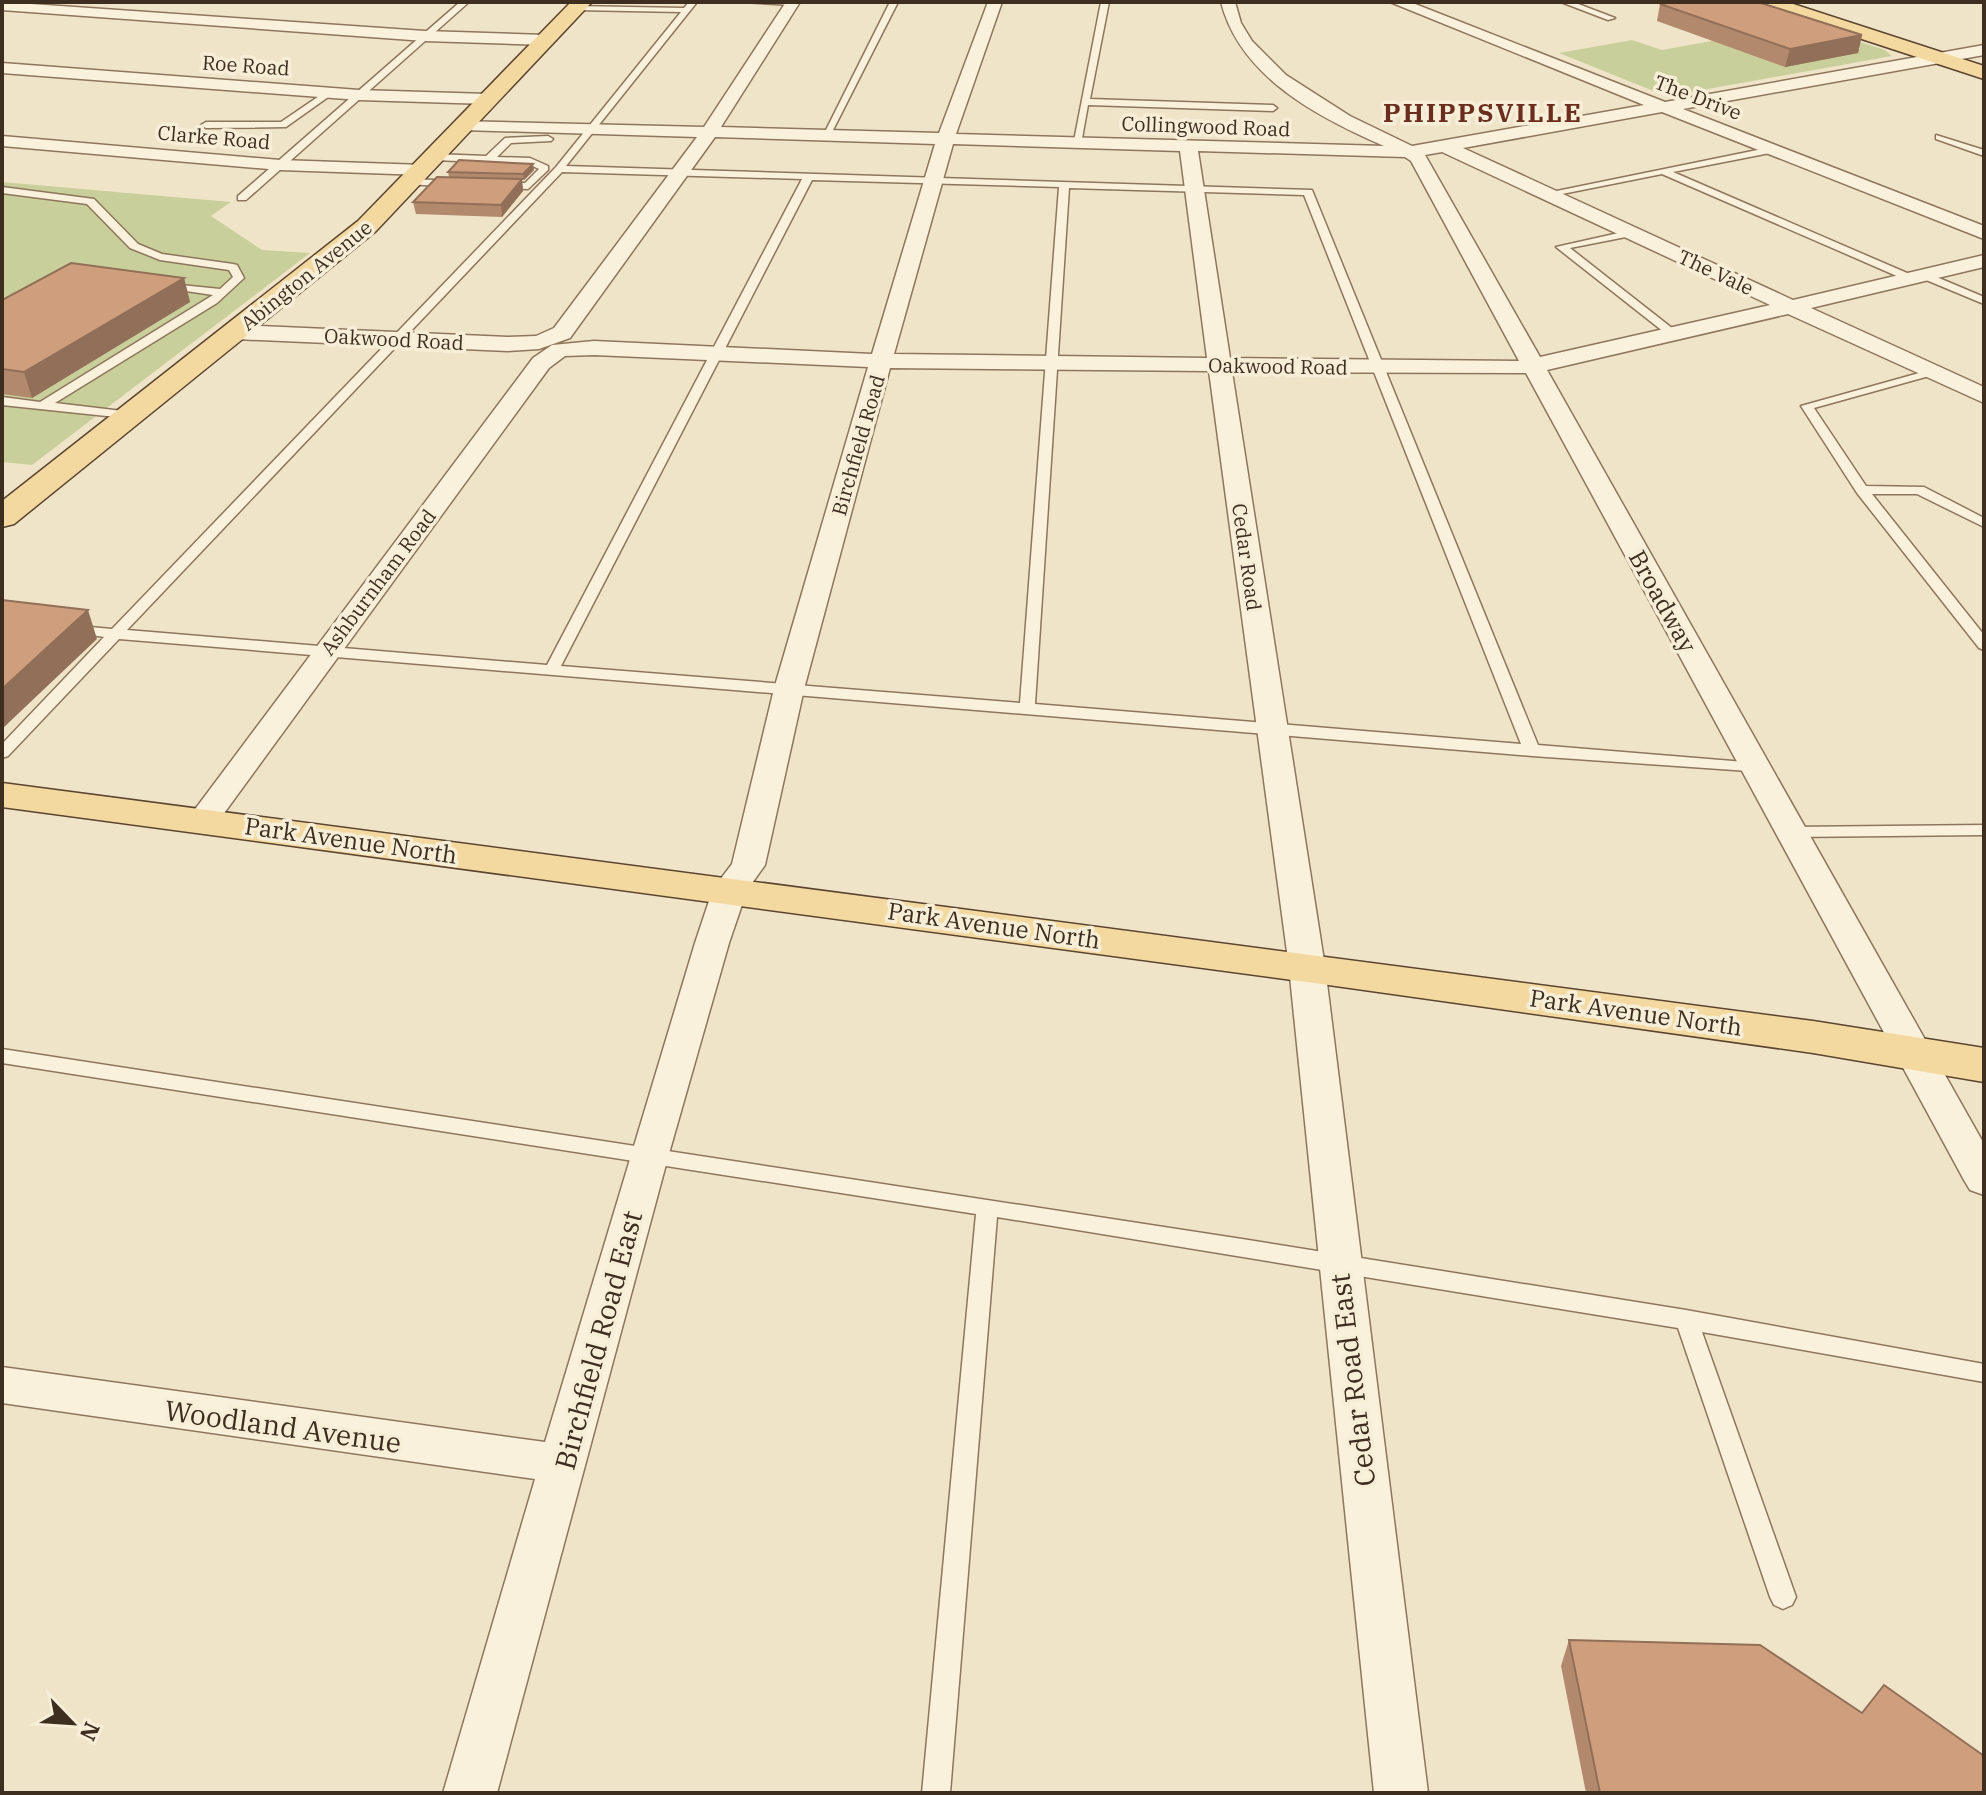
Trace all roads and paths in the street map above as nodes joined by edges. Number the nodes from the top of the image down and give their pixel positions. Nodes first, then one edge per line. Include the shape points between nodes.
1 (465, 2) edge
2 (747, 2) edge
3 (793, 2) edge
4 (894, 2) edge
5 (995, 2) edge
6 (1105, 2) edge
7 (1228, 2) edge
8 (1397, 2) edge
9 (1565, 2) edge
10 (1768, 2) edge
11 (579, 5) edge
12 (2, 6) edge
13 (690, 6) edge
14 (1611, 18) dead end
15 (425, 36) junction
16 (545, 40) junction
17 (1984, 50) edge
18 (1939, 58) junction
19 (2, 68) edge
20 (1984, 73) edge
21 (328, 93) junction
22 (359, 95) junction
23 (488, 99) junction
24 (1084, 102) junction
25 (1273, 108) dead end
26 (1666, 108) junction
27 (206, 125) dead end
28 (463, 125) junction
29 (592, 129) junction
30 (709, 133) junction
31 (825, 136) junction
32 (1939, 137) dead end
33 (945, 140) junction
34 (2, 141) edge
35 (1076, 144) junction
36 (1188, 147) junction
37 (1448, 148) junction
38 (1772, 150) junction
39 (1410, 152) junction
40 (1984, 153) edge
41 (489, 159) junction
42 (530, 161) junction
43 (280, 165) junction
44 (559, 169) junction
45 (423, 170) junction
46 (1662, 171) junction
47 (681, 173) junction
48 (808, 177) junction
49 (934, 180) junction
50 (465, 184) edge
51 (481, 185) edge
52 (1064, 185) junction
53 (1192, 189) junction
54 (2, 190) edge
55 (1547, 194) junction
56 (242, 198) dead end
57 (1632, 233) junction
58 (1984, 233) edge
59 (1984, 261) edge
60 (1916, 276) junction
61 (150, 283) edge
62 (222, 293) junction
63 (1984, 301) edge
64 (1790, 306) junction
65 (236, 332) junction
66 (1673, 334) junction
67 (397, 340) junction
68 (556, 344) junction
69 (716, 354) junction
70 (881, 361) junction
71 (1051, 363) junction
72 (1220, 365) junction
73 (1378, 367) junction
74 (1532, 367) junction
75 (1934, 373) junction
76 (1984, 396) edge
77 (2, 401) edge
78 (42, 406) junction
79 (131, 416) junction
80 (1862, 490) junction
81 (2, 517) edge
82 (1984, 523) edge
83 (56, 625) edge
84 (116, 634) junction
85 (1984, 645) edge
86 (327, 651) junction
87 (552, 669) junction
88 (789, 689) junction
89 (1027, 709) junction
90 (1271, 728) junction
91 (1532, 751) junction
92 (2, 753) edge
93 (1757, 768) junction
94 (2, 795) edge
95 (203, 820) junction
96 (1984, 830) edge
97 (1792, 832) junction
98 (730, 889) junction
99 (1307, 967) junction
100 (1912, 1052) junction
101 (2, 1056) edge
102 (1984, 1065) edge
103 (648, 1157) junction
104 (1984, 1180) edge
105 (987, 1207) junction
106 (1338, 1264) junction
107 (1686, 1319) junction
108 (1984, 1373) edge
109 (2, 1385) edge
110 (563, 1464) junction
111 (1783, 1597) dead end
112 (470, 1793) edge
113 (936, 1793) edge
114 (1401, 1793) edge

1 - 15 lane
2 - 3 lane
3 - 30 street, Ashburnham Road
4 - 31 lane
5 - 33 street, Birchfield Road
6 - 24 lane
7 - 39 street via 1247,47 1284,81 1356,127
8 - 26 street, The Drive
9 - 14 lane
10 - 18 main road
11 - 13 lane
11 - 16 main road, Abington Avenue
12 - 15 street
13 - 29 lane
15 - 16 street
15 - 22 lane
16 - 23 main road, Abington Avenue
17 - 18 street, Collingwood Road
18 - 20 main road
18 - 26 street, Collingwood Road
19 - 21 street, Roe Road
21 - 22 street, Roe Road
21 - 27 lane via 283,125
22 - 23 street, Roe Road
22 - 43 lane
23 - 28 main road, Abington Avenue
24 - 25 lane
24 - 35 lane
26 - 37 street, Collingwood Road
26 - 38 street, The Drive
28 - 29 street, Collingwood Road
28 - 45 main road, Abington Avenue
29 - 30 street, Collingwood Road
29 - 44 lane
30 - 31 street, Collingwood Road
30 - 47 street, Ashburnham Road
31 - 33 street, Collingwood Road
32 - 40 lane
33 - 35 street, Collingwood Road
33 - 49 street, Birchfield Road
34 - 43 street, Clarke Road
35 - 36 street, Collingwood Road
36 - 39 street, Collingwood Road
36 - 53 street, Cedar Road
37 - 39 street, Collingwood Road
37 - 55 street, The Vale
38 - 46 lane
38 - 58 street, The Drive
39 - 74 street, Broadway
41 - 42 lane
41 - 42 lane via 508,140 548,139
41 - 45 lane
42 - 51 lane via 545,168 528,186
43 - 45 street, Clarke Road
43 - 56 lane
44 - 47 lane
44 - 67 lane
45 - 50 lane
45 - 65 main road, Abington Avenue via 367,226
46 - 55 lane
46 - 60 lane
47 - 48 lane
47 - 68 street, Ashburnham Road
48 - 49 lane
48 - 69 lane
49 - 52 lane
49 - 70 street, Birchfield Road
52 - 53 lane
52 - 71 lane
53 - 72 street, Cedar Road
53 - 73 lane via 1308,192
54 - 62 lane via 90,201 134,246 160,257 233,267 239,278
55 - 57 street, The Vale
57 - 64 street, The Vale
57 - 66 lane via 1561,247
59 - 60 street, Oakwood Road
60 - 63 lane
60 - 64 street, Oakwood Road
61 - 62 lane
62 - 78 lane
64 - 66 street, Oakwood Road
64 - 75 street, The Vale
65 - 67 street, Oakwood Road
65 - 79 main road, Abington Avenue
66 - 74 street, Oakwood Road
67 - 68 street, Oakwood Road
67 - 84 lane
68 - 69 street, Oakwood Road
68 - 86 street, Ashburnham Road
69 - 70 street, Oakwood Road
69 - 87 lane
70 - 71 street, Oakwood Road
70 - 88 street, Birchfield Road
71 - 72 street, Oakwood Road
71 - 89 lane
72 - 73 street, Oakwood Road
72 - 90 street, Cedar Road
73 - 74 street, Oakwood Road
73 - 91 lane
74 - 93 street, Broadway
75 - 76 street, The Vale
75 - 80 lane via 1807,406
77 - 78 lane
78 - 79 lane
79 - 81 main road, Abington Avenue
80 - 82 lane via 1919,490
80 - 85 lane
83 - 84 lane
84 - 86 lane
84 - 92 lane
86 - 87 lane
86 - 95 street, Ashburnham Road
87 - 88 lane
88 - 89 lane
88 - 98 street, Birchfield Road via 748,865
89 - 90 lane
90 - 91 lane
90 - 99 street, Cedar Road
91 - 93 lane
93 - 97 street, Broadway
94 - 95 main road, Park Avenue North
95 - 98 main road, Park Avenue North
96 - 97 lane
97 - 100 street, Broadway
98 - 99 main road, Park Avenue North
98 - 103 street, Birchfield Road East
99 - 100 main road, Park Avenue North
99 - 106 street, Cedar Road East
100 - 102 main road, Park Avenue North
100 - 104 street, Broadway
101 - 103 lane
103 - 105 lane
103 - 110 street, Birchfield Road East
105 - 106 lane
105 - 113 lane
106 - 107 lane
106 - 114 street, Cedar Road East
107 - 108 lane
107 - 111 lane
109 - 110 street, Woodland Avenue
110 - 112 street, Birchfield Road East

